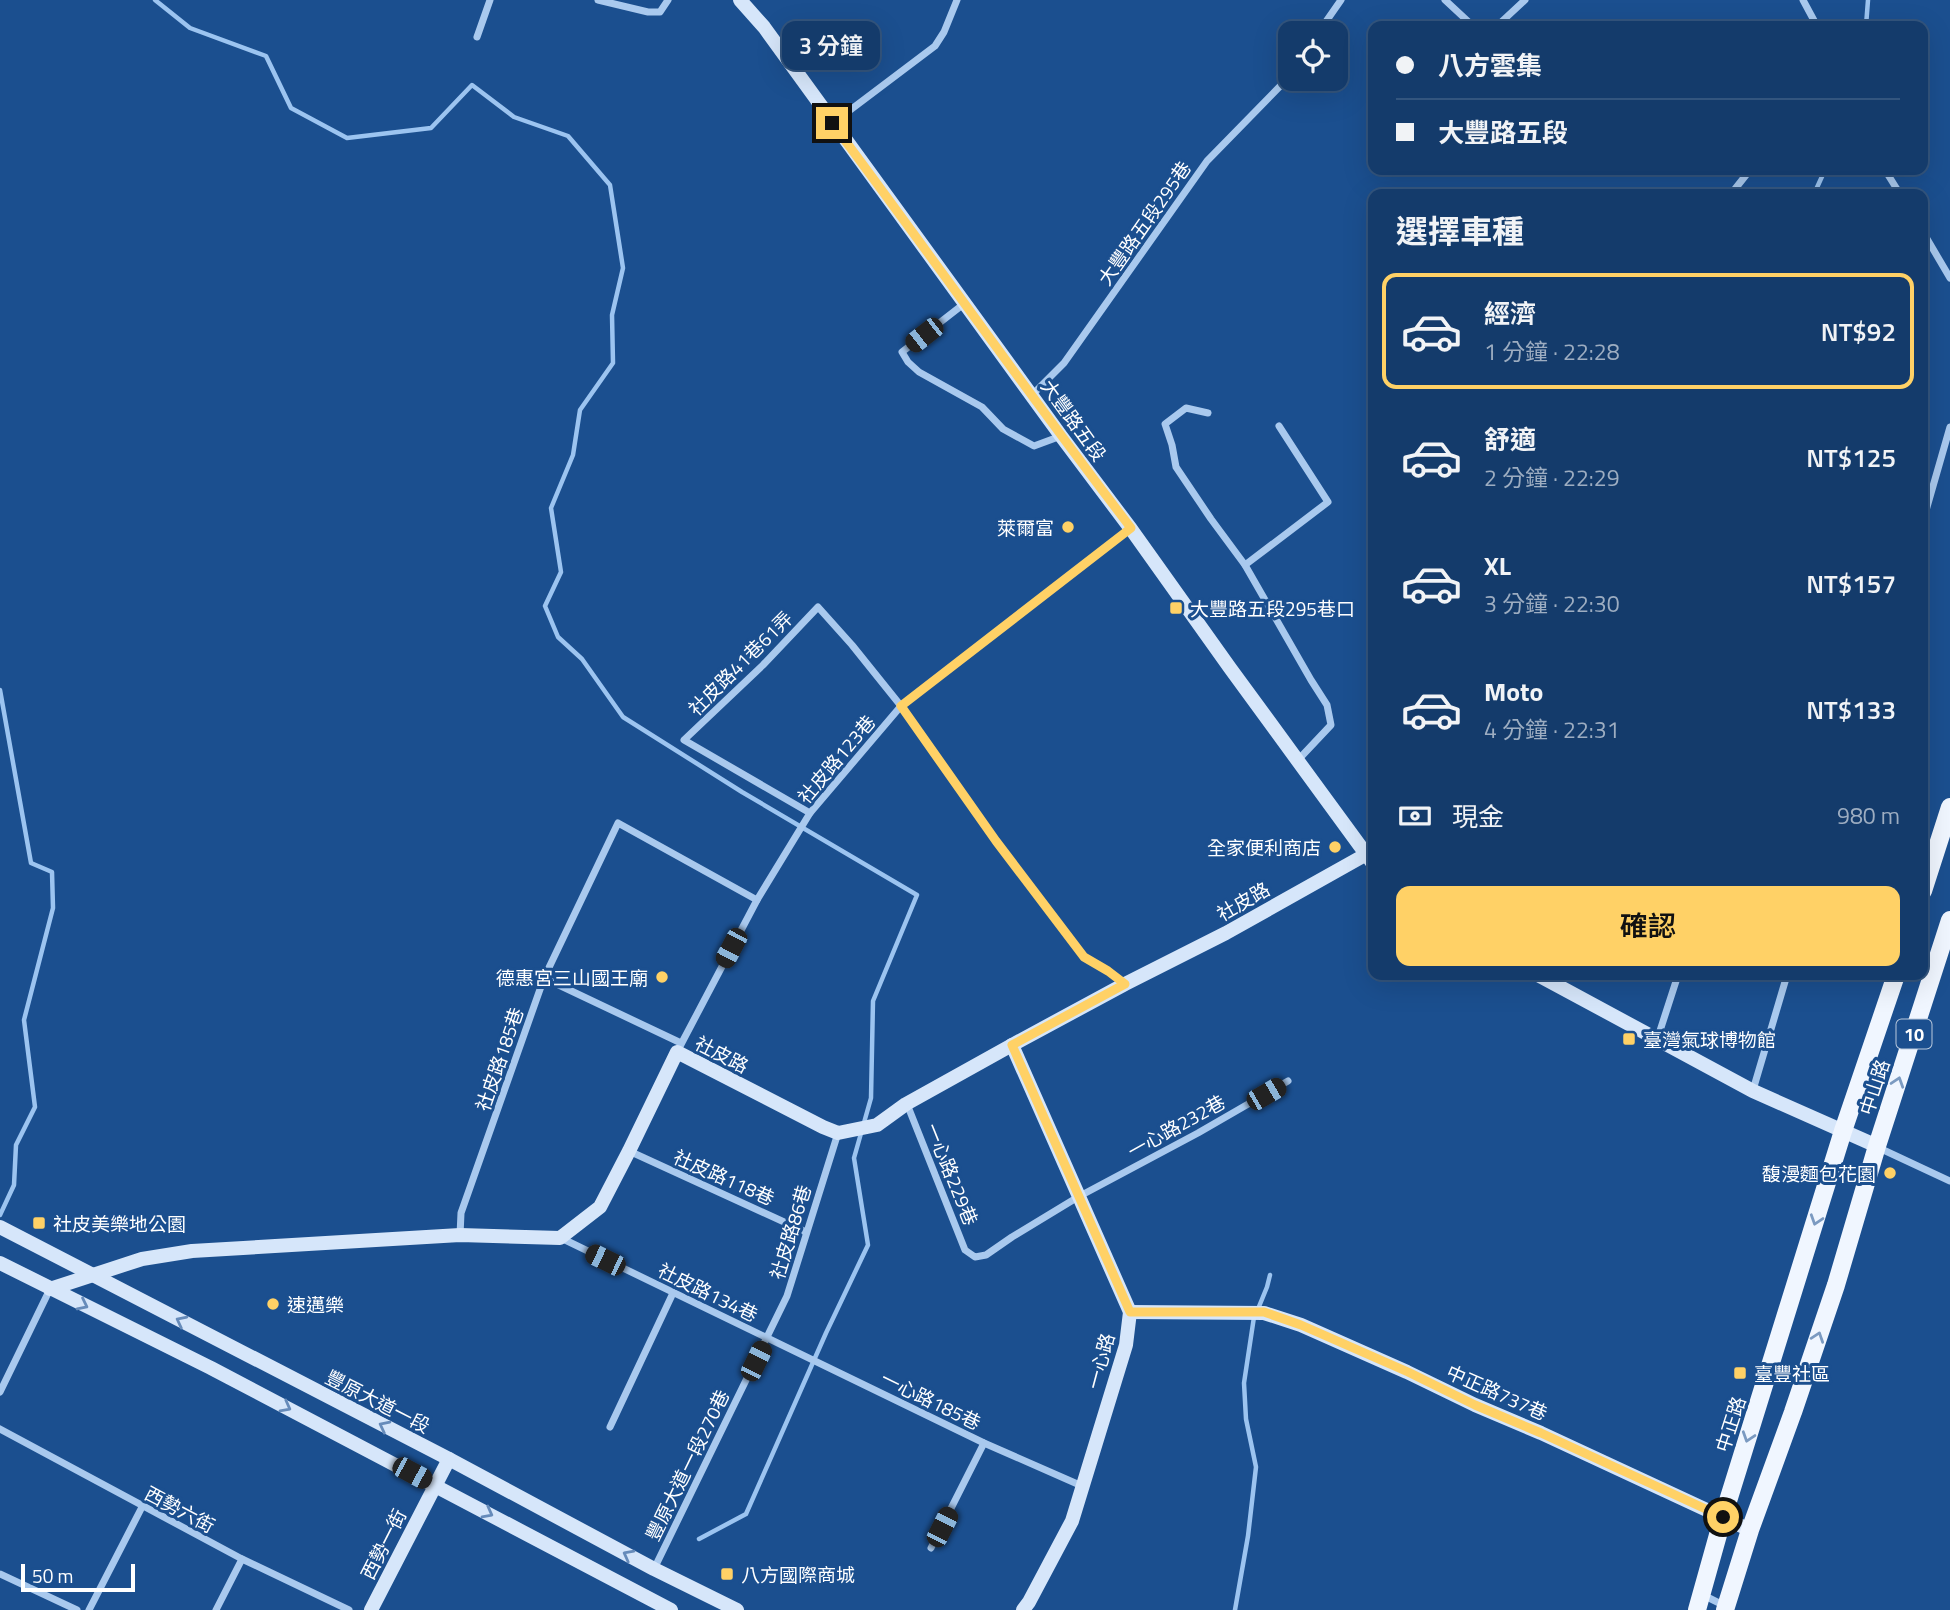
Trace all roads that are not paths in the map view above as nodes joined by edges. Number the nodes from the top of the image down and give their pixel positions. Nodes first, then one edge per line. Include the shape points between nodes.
1 (490, 0) edge
2 (598, 0) edge
3 (668, 0) edge
4 (740, 0) edge
5 (957, 0) edge
6 (1340, 0) edge
7 (1445, 0) edge
8 (1525, 0) edge
9 (1803, 0) edge
10 (1326, 21) edge
11 (1468, 21) edge
12 (1502, 21) edge
13 (1815, 21) edge
14 (477, 37) dead end
15 (1278, 88) edge
16 (832, 123) junction
17 (1746, 175) edge
18 (1735, 189) edge
19 (1928, 242) edge
20 (1950, 278) edge
21 (966, 303) junction
22 (1032, 395) junction
23 (1208, 413) dead end
24 (1279, 426) dead end
25 (1950, 428) edge
26 (1061, 436) junction
27 (1928, 504) edge
28 (1131, 528) junction
29 (1245, 565) junction
30 (901, 706) junction
31 (1298, 760) junction
32 (1950, 807) edge
33 (810, 813) junction
34 (1368, 857) edge
35 (1368, 861) edge
36 (1928, 875) edge
37 (757, 900) junction
38 (1950, 920) edge
39 (544, 978) junction
40 (1548, 980) edge
41 (1676, 980) edge
42 (1786, 980) edge
43 (1894, 980) edge
44 (1125, 984) junction
45 (1657, 1041) junction
46 (1012, 1045) junction
47 (679, 1048) junction
48 (1288, 1081) dead end
49 (1753, 1091) junction
50 (906, 1104) junction
51 (1843, 1131) junction
52 (838, 1133) junction
53 (1877, 1146) junction
54 (629, 1151) junction
55 (1950, 1181) edge
56 (1079, 1197) junction
57 (0, 1227) edge
58 (806, 1232) junction
59 (460, 1234) junction
60 (560, 1238) junction
61 (0, 1263) edge
62 (94, 1276) junction
63 (50, 1289) junction
64 (673, 1293) junction
65 (1130, 1312) junction
66 (767, 1338) junction
67 (0, 1392) edge
68 (610, 1427) dead end
69 (0, 1429) edge
70 (984, 1443) junction
71 (449, 1459) junction
72 (435, 1485) junction
73 (1082, 1486) junction
74 (142, 1507) junction
75 (1723, 1517) junction
76 (1750, 1530) junction
77 (931, 1548) dead end
78 (242, 1559) junction
79 (654, 1569) junction
80 (0, 1574) edge
81 (1700, 1602) edge
82 (1728, 1609) edge
83 (77, 1610) edge
84 (89, 1610) edge
85 (216, 1610) edge
86 (349, 1610) edge
87 (371, 1610) edge
88 (671, 1610) edge
89 (737, 1610) edge
90 (1023, 1610) edge

1 - 14 street
2 - 3 street via 648,12 660,12
4 - 16 street, 大豐路五段
5 - 16 street via 935,47
6 - 10 street
7 - 11 street
8 - 12 street
9 - 13 street
15 - 22 street, 大豐路五段295巷 via 1207,161 1065,363
16 - 21 street, 大豐路五段
17 - 18 street
19 - 20 street
21 - 22 street, 大豐路五段
21 - 26 street via 902,352 908,362 919,373 982,407 1003,429 1034,446
22 - 26 street, 大豐路五段
23 - 29 street via 1186,408 1165,424 1176,467
24 - 29 street via 1328,502
25 - 27 street
26 - 28 street, 大豐路五段
28 - 30 street, 社皮路123巷
28 - 31 street, 大豐路五段
29 - 31 street via 1327,705 1331,725
30 - 33 street, 社皮路123巷
30 - 33 street, 社皮路41巷61弄 via 818,607 684,740
30 - 44 street via 1084,957
31 - 34 street, 大豐路五段
32 - 36 main road
33 - 37 street, 社皮路123巷
35 - 44 street, 社皮路
37 - 39 street, 社皮路185巷 via 618,823
37 - 47 street, 社皮路123巷
53 -> 38 main road, 中山路 / 10
39 - 47 street
39 - 59 street, 社皮路185巷 via 461,1213
40 - 45 street
41 - 45 street
42 - 49 street
43 - 51 main road, 中山路 / 10
44 - 46 street, 社皮路
45 - 49 street
46 - 50 street, 社皮路
46 - 56 street, 一心路
47 - 52 street, 社皮路
47 - 54 street, 社皮路
48 - 56 street, 一心路232巷
49 - 51 street
50 - 52 street, 社皮路 via 877,1125
50 - 56 street, 一心路229巷 via 965,1250 975,1257 986,1255
51 - 53 street
51 -> 75 main road, 中正路 / 10
52 - 58 street, 社皮路86巷
53 - 55 street
76 -> 53 main road, 10 via 1836,1285
54 - 58 street, 社皮路118巷
54 - 60 street, 社皮路 via 600,1207
56 - 65 street, 一心路
57 - 62 street, 豐原大道一段
58 - 66 street, 社皮路86巷 via 787,1296
59 - 60 street
59 - 62 street via 192,1251 142,1259
60 - 64 street, 社皮路134巷
61 - 63 street
62 - 63 street
71 -> 62 street, 豐原大道一段
63 - 67 street
63 -> 72 street
64 - 66 street, 社皮路134巷
64 - 68 street
65 - 73 street, 一心路 via 1126,1345
65 - 75 street, 中正路737巷 via 1264,1312 1331,1337
66 - 70 street, 一心路185巷
66 - 79 street, 豐原大道一段270巷
69 - 74 street, 西勢六街
70 - 73 street, 一心路185巷
70 - 77 street
71 - 72 street, 西勢一街
79 -> 71 street, 豐原大道一段
72 - 87 street, 西勢一街
72 -> 88 street
73 - 90 street, 一心路 via 1072,1521
74 - 78 street, 西勢六街
74 - 84 street
75 - 76 street, 中正路737巷
75 - 81 main road, 中正路 / 10
76 - 82 main road, 10
78 - 85 street
78 - 86 street, 西勢六街
79 - 89 street, 豐原大道一段
80 - 83 street
81 - 82 street

